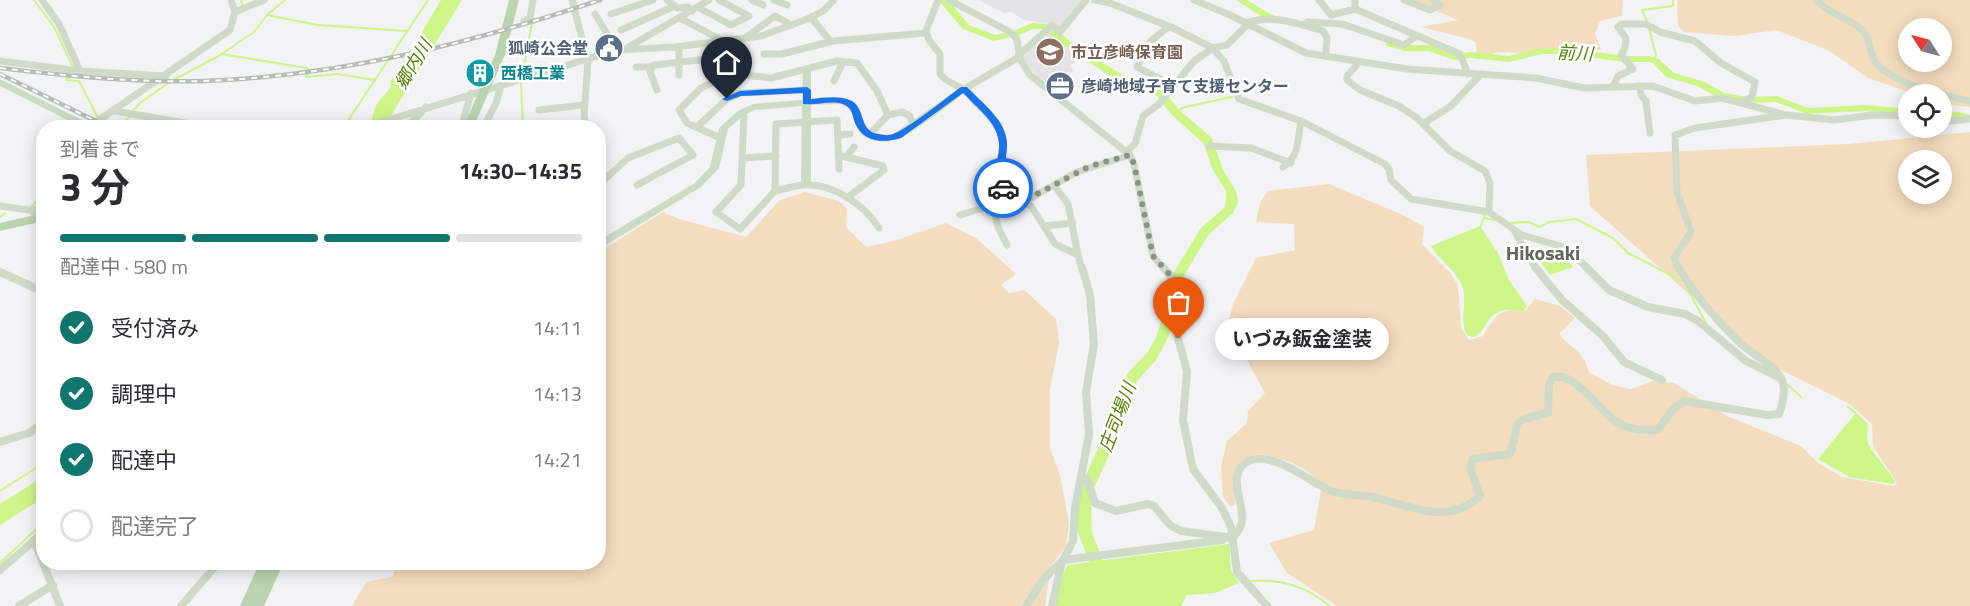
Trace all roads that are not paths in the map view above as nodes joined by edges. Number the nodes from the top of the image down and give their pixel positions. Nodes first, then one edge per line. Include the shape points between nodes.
1 (42, 0) edge
2 (231, 0) edge
3 (264, 0) edge
4 (514, 0) edge
5 (520, 0) edge
6 (533, 0) edge
7 (652, 0) edge
8 (667, 0) edge
9 (709, 0) edge
10 (719, 0) edge
11 (752, 0) edge
12 (775, 0) edge
13 (938, 0) edge
14 (950, 0) edge
15 (1086, 0) edge
16 (1095, 0) edge
17 (1194, 0) edge
18 (1319, 0) edge
19 (1355, 0) edge
20 (1404, 0) edge
21 (1434, 0) edge
22 (1816, 0) edge
23 (831, 1) edge
24 (763, 5) dead end
25 (787, 5) dead end
26 (574, 6) edge
27 (675, 6) junction
28 (695, 9) junction
29 (1354, 9) junction
30 (234, 14) junction
31 (595, 14) dead end
32 (610, 14) dead end
33 (1331, 15) junction
34 (811, 17) junction
35 (680, 18) junction
36 (524, 21) dead end
37 (1306, 23) junction
38 (1247, 24) junction
39 (792, 25) junction
40 (1329, 25) junction
41 (1168, 26) junction
42 (621, 30) dead end
43 (926, 33) junction
44 (1416, 36) junction
45 (741, 40) junction
46 (725, 41) junction
47 (830, 41) junction
48 (679, 47) junction
49 (1212, 48) junction
50 (626, 49) junction
51 (617, 50) junction
52 (1324, 52) junction
53 (764, 54) dead end
54 (1019, 56) junction
55 (708, 59) dead end
56 (0, 61) edge
57 (588, 61) junction
58 (1356, 61) junction
59 (679, 62) junction
60 (843, 62) junction
61 (722, 66) dead end
62 (636, 67) dead end
63 (652, 67) junction
64 (807, 70) junction
65 (80, 71) junction
66 (1468, 74) junction
67 (679, 75) dead end
68 (166, 76) junction
69 (1479, 76) junction
70 (834, 81) dead end
71 (0, 82) edge
72 (501, 86) junction
73 (1174, 86) junction
74 (1613, 86) junction
75 (1640, 86) junction
76 (964, 89) junction
77 (657, 90) dead end
78 (807, 90) junction
79 (480, 98) junction
80 (1744, 100) junction
81 (1970, 101) edge
82 (806, 102) junction
83 (584, 105) junction
84 (428, 106) junction
85 (539, 110) dead end
86 (115, 111) junction
87 (744, 112) junction
88 (888, 115) junction
89 (1786, 115) junction
90 (1898, 116) edge
91 (1970, 119) edge
92 (76, 120) edge
93 (101, 120) edge
94 (170, 120) edge
95 (386, 120) edge
96 (414, 120) edge
97 (466, 120) edge
98 (471, 120) edge
99 (476, 120) edge
100 (487, 120) edge
101 (585, 120) edge
102 (1301, 121) junction
103 (1952, 121) edge
104 (806, 122) junction
105 (1424, 123) junction
106 (913, 125) junction
107 (697, 127) junction
108 (1650, 133) dead end
109 (850, 134) dead end
110 (837, 135) junction
111 (869, 135) junction
112 (720, 138) junction
113 (1209, 146) dead end
114 (854, 147) dead end
115 (1128, 154) junction
116 (776, 156) junction
117 (842, 156) junction
118 (742, 159) junction
119 (1291, 163) junction
120 (1283, 167) dead end
121 (839, 169) dead end
122 (606, 178) edge
123 (637, 185) dead end
124 (806, 185) junction
125 (1053, 185) junction
126 (775, 191) junction
127 (1006, 195) junction
128 (848, 197) junction
129 (1022, 202) junction
130 (993, 205) junction
131 (0, 206) edge
132 (1489, 212) junction
133 (33, 214) edge
134 (960, 215) dead end
135 (1073, 223) junction
136 (1044, 226) junction
137 (0, 228) edge
138 (879, 228) dead end
139 (1515, 232) junction
140 (606, 241) edge
141 (1007, 245) dead end
142 (1078, 255) junction
143 (0, 272) edge
144 (36, 288) edge
145 (1782, 379) junction
146 (1662, 380) dead end
147 (36, 428) edge
148 (0, 442) edge
149 (1082, 477) junction
150 (1233, 538) junction
151 (34, 540) joint
152 (36, 544) edge
153 (1063, 560) junction
154 (0, 570) edge
155 (48, 570) edge
156 (210, 570) edge
157 (270, 570) edge
158 (271, 570) edge
159 (53, 585) junction
160 (19, 606) edge
161 (60, 606) edge
162 (181, 606) edge
163 (247, 606) edge
164 (257, 606) edge
165 (1026, 606) edge
166 (1052, 606) edge
167 (1267, 606) edge

1 - 65 street via 59,24
2 - 30 street
3 - 30 street
4 - 79 main road via 505,39
5 - 79 main road via 506,55
6 - 36 street via 530,18
7 - 32 street
8 - 27 street
9 - 28 street
10 - 28 street via 749,16 731,25
11 - 24 street
12 - 25 street
13 - 43 street
14 - 54 street via 1010,32 1018,42
15 - 54 street via 1060,32 1052,25 1044,29
16 - 41 street
17 - 38 street
18 - 33 street
19 - 29 street
20 - 21 street via 1430,10 1439,8
22 - 81 street via 1830,15 1862,30 1878,66 1917,85
23 - 34 street
26 - 57 street
27 - 28 street
27 - 42 street
28 - 35 street
29 - 33 street
29 - 44 street
30 - 68 street via 230,30
31 - 51 street
33 - 40 street
34 - 39 street
34 - 47 street
35 - 46 street
35 - 50 street
37 - 38 street via 1263,16
37 - 40 street
37 - 52 street via 1323,31 1327,38
38 - 49 street via 1227,45
38 - 52 street via 1301,52
39 - 45 street
39 - 45 street via 775,16
40 - 44 street via 1349,26 1404,45
40 - 52 street via 1331,39
41 - 49 street
41 - 73 street via 1150,42 1137,67
43 - 47 street
43 - 76 street via 940,54 940,74
44 - 66 street via 1462,56
45 - 46 street
46 - 48 street
46 - 61 street
47 - 53 street via 776,55
48 - 50 street
48 - 59 street
49 - 73 street via 1194,61
49 - 102 street via 1224,62 1236,96
50 - 51 street
51 - 57 street
52 - 58 street
54 - 76 street
54 - 115 street via 1039,84
55 - 59 street
56 - 65 street
57 - 72 street
57 - 83 street
58 - 66 street
58 - 105 street via 1347,76 1352,84 1399,106
59 - 63 street
59 - 67 street
60 - 64 street
60 - 70 street
60 - 88 street via 857,63
62 - 63 street
63 - 77 street via 649,69
64 - 78 street
64 - 107 street via 771,78 745,75 720,79 701,88 679,110 687,123
65 - 68 street
66 - 69 street
68 - 86 street
69 - 74 street via 1536,78 1595,89
69 - 105 street via 1451,105
71 - 92 street
72 - 79 street
72 - 100 street
73 - 115 street via 1143,116
74 - 75 street
74 - 80 street via 1622,72 1632,70 1621,55 1626,38 1618,27 1648,25 1695,41 1720,63 1751,78 1755,82 1752,97
75 - 80 street via 1658,87 1695,102
75 - 108 street
76 - 106 street
76 - 127 street via 999,125 1003,145 998,172
78 - 82 street
78 - 107 street via 740,93 727,99
79 - 84 street
79 - 97 street
79 - 98 main road
79 - 99 main road
80 - 89 street via 1762,110
82 - 87 street via 765,105
82 - 104 street
82 - 111 street via 849,103
83 - 85 street
83 - 101 street
84 - 95 street
84 - 96 street
86 - 93 street
86 - 94 street
87 - 112 street via 724,128
87 - 118 street
88 - 106 street via 902,112 910,116
88 - 111 street
89 - 90 street via 1834,120
89 - 145 street via 1695,128 1675,135 1673,140 1676,189 1691,232 1674,258 1677,267 1740,343 1772,366
91 - 103 street
102 - 119 street
102 - 132 street via 1385,164 1391,180 1411,199
104 - 110 street via 837,120
104 - 116 street via 776,124
104 - 124 street
105 - 132 street via 1450,151 1485,171 1490,183
106 - 111 street via 890,138
107 - 112 street
109 - 110 street
110 - 117 street
112 - 140 street via 714,168 698,185
113 - 119 street via 1251,148
114 - 117 street
115 - 125 street via 1090,166
115 - 150 street via 1134,164 1153,256 1171,276 1168,302 1187,371 1183,420 1192,468 1222,508
116 - 118 street
116 - 126 street
117 - 121 street
117 - 128 street via 883,166 884,170
118 - 126 street via 741,184 716,212 741,230
119 - 120 street
122 - 123 street via 628,158 679,138 693,155
124 - 126 street
124 - 128 street
125 - 129 street
125 - 135 street via 1068,204
127 - 129 street
127 - 130 street
128 - 138 street
129 - 136 street via 1031,206
130 - 134 street
130 - 141 street
131 - 133 street
132 - 139 street
133 - 137 main road
135 - 136 street
135 - 142 street
136 - 142 street via 1055,244
139 - 145 street via 1567,248 1609,290 1648,307 1685,314 1746,361
139 - 146 street via 1532,262 1562,300 1603,336 1624,362
142 - 149 street via 1090,295 1094,333 1086,392 1089,435
143 - 144 street
145 - 150 street via 1779,414 1684,401 1658,430 1642,431 1614,422 1573,381 1553,377 1548,413 1518,421 1509,454 1473,459 1470,467 1480,496 1465,509 1426,511 1358,494 1340,494 1301,473 1255,459 1245,463 1240,471 1237,482 1242,522
147 - 148 street
149 - 150 street via 1088,479 1095,502 1116,511 1148,504 1181,531
149 - 153 street via 1073,541
150 - 153 street
150 - 167 street via 1235,565 1243,582
151 - 152 street
151 - 154 street
153 - 165 street via 1043,580
153 - 166 street
155 - 159 street
156 - 162 street
157 - 163 main road
158 - 164 main road
159 - 160 street
159 - 161 street

